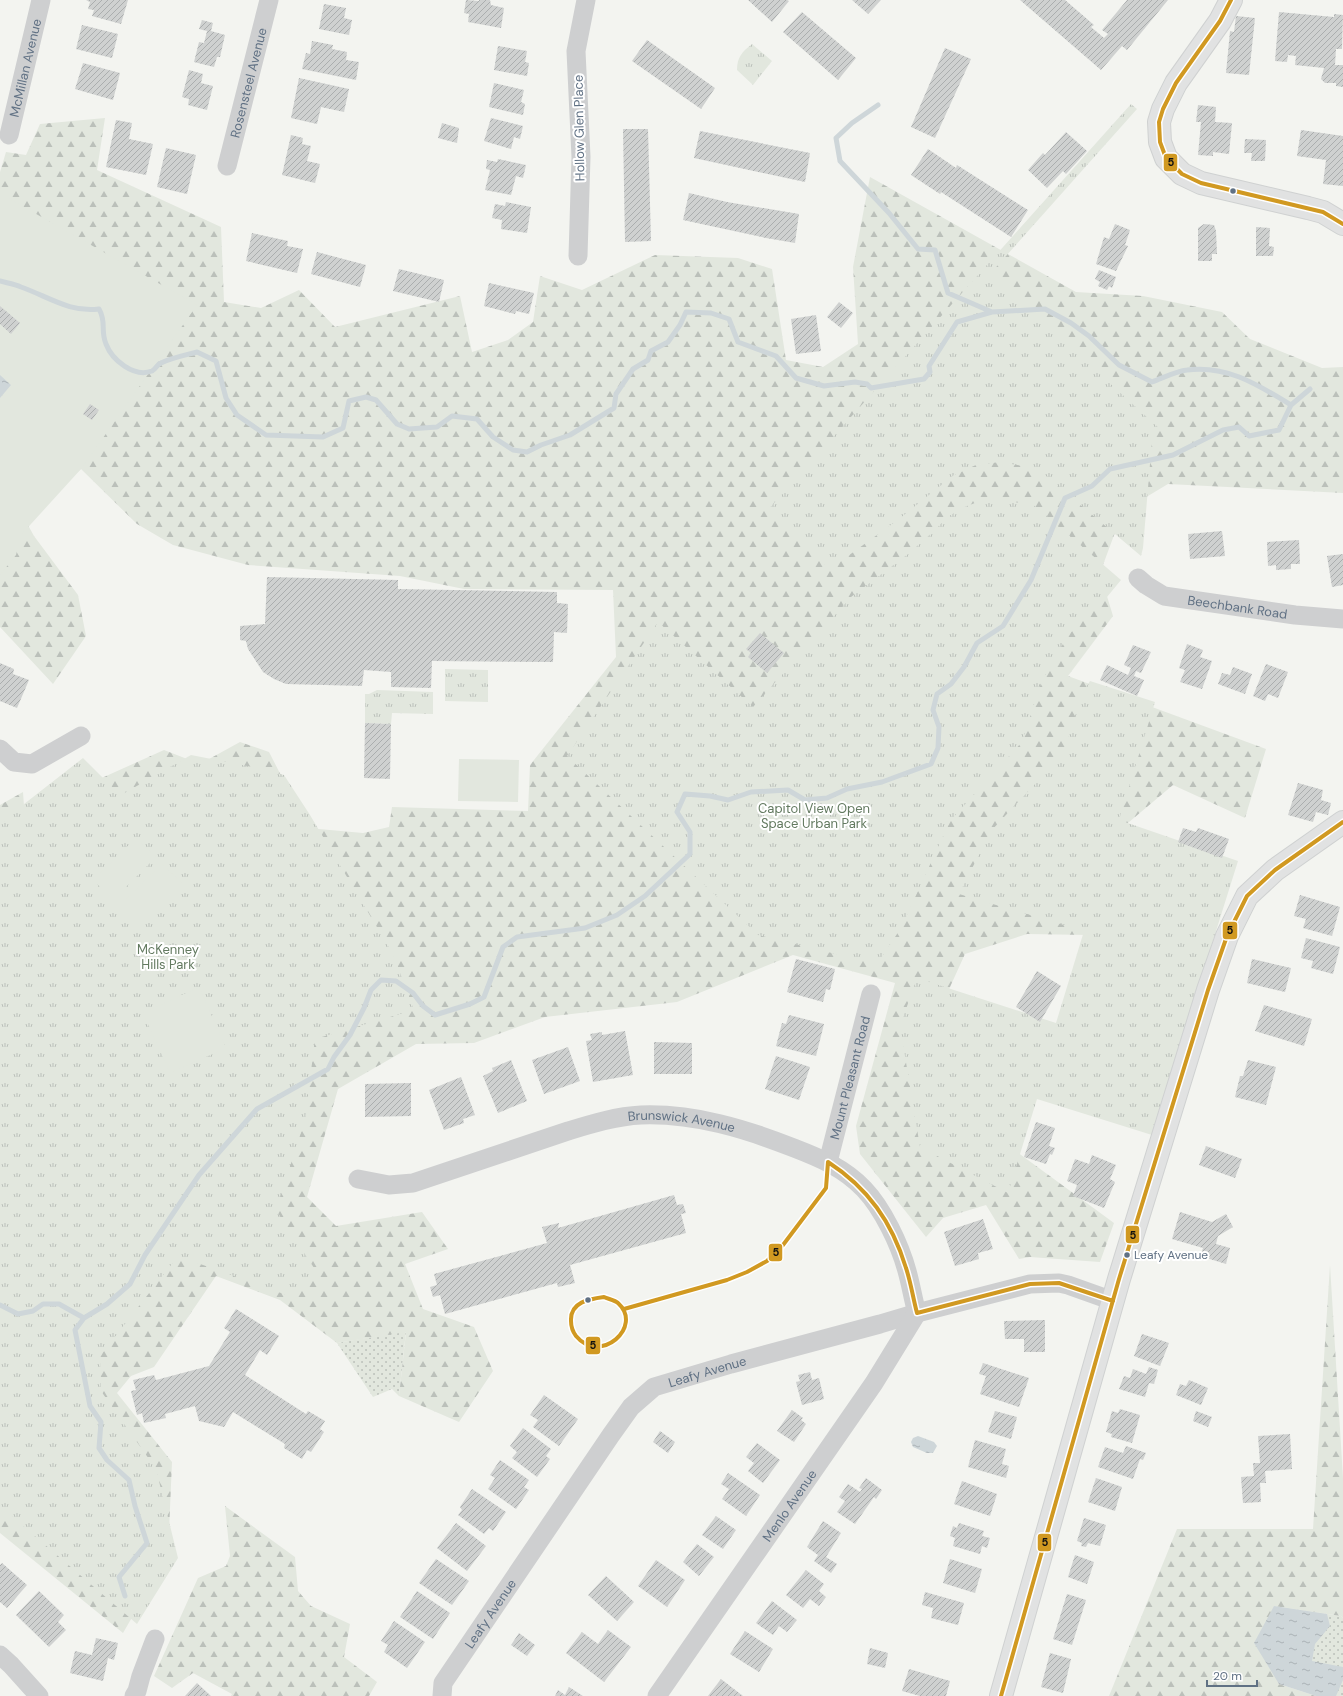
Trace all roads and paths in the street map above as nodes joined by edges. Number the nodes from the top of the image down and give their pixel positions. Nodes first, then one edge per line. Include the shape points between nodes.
1 (41, 0) edge
2 (269, 0) edge
3 (586, 0) edge
4 (1231, 0) edge
5 (9, 135) dead end
6 (227, 166) dead end
7 (1343, 224) edge
8 (578, 256) dead end
9 (1138, 578) dead end
10 (1343, 619) edge
11 (82, 736) dead end
12 (0, 749) edge
13 (1343, 822) edge
14 (871, 994) dead end
15 (828, 1162) junction
16 (358, 1179) dead end
17 (1113, 1301) junction
18 (917, 1313) junction
19 (155, 1639) dead end
20 (0, 1655) edge
21 (442, 1689) edge
22 (39, 1696) edge
23 (134, 1696) edge
24 (657, 1696) edge
25 (1001, 1696) edge

1 - 5 street, McMillan Avenue
2 - 6 street, Rosensteel Avenue
3 - 8 street, Hollow Glen Place via 576,51 581,157
4 - 7 main road via 1220,21 1176,83 1163,109 1159,122 1160,142 1166,158 1182,174 1201,183 1308,208
9 - 10 street, Beechbank Road via 1164,596 1295,615
11 - 12 street via 32,764 14,762
13 - 17 main road via 1275,870 1247,896 1227,936 1208,990
14 - 15 street, Mount Pleasant Road
15 - 16 street, Brunswick Avenue via 763,1135 704,1120 640,1115 586,1125 413,1183 389,1185
15 - 18 street, Brunswick Avenue via 847,1174 878,1206 889,1225 907,1270
17 - 18 street, Leafy Avenue via 1059,1283 1030,1284
17 - 25 main road
18 - 21 street, Leafy Avenue via 654,1387 631,1407 622,1419
18 - 24 street, Menlo Avenue via 874,1383
19 - 23 street via 138,1691
20 - 22 street

